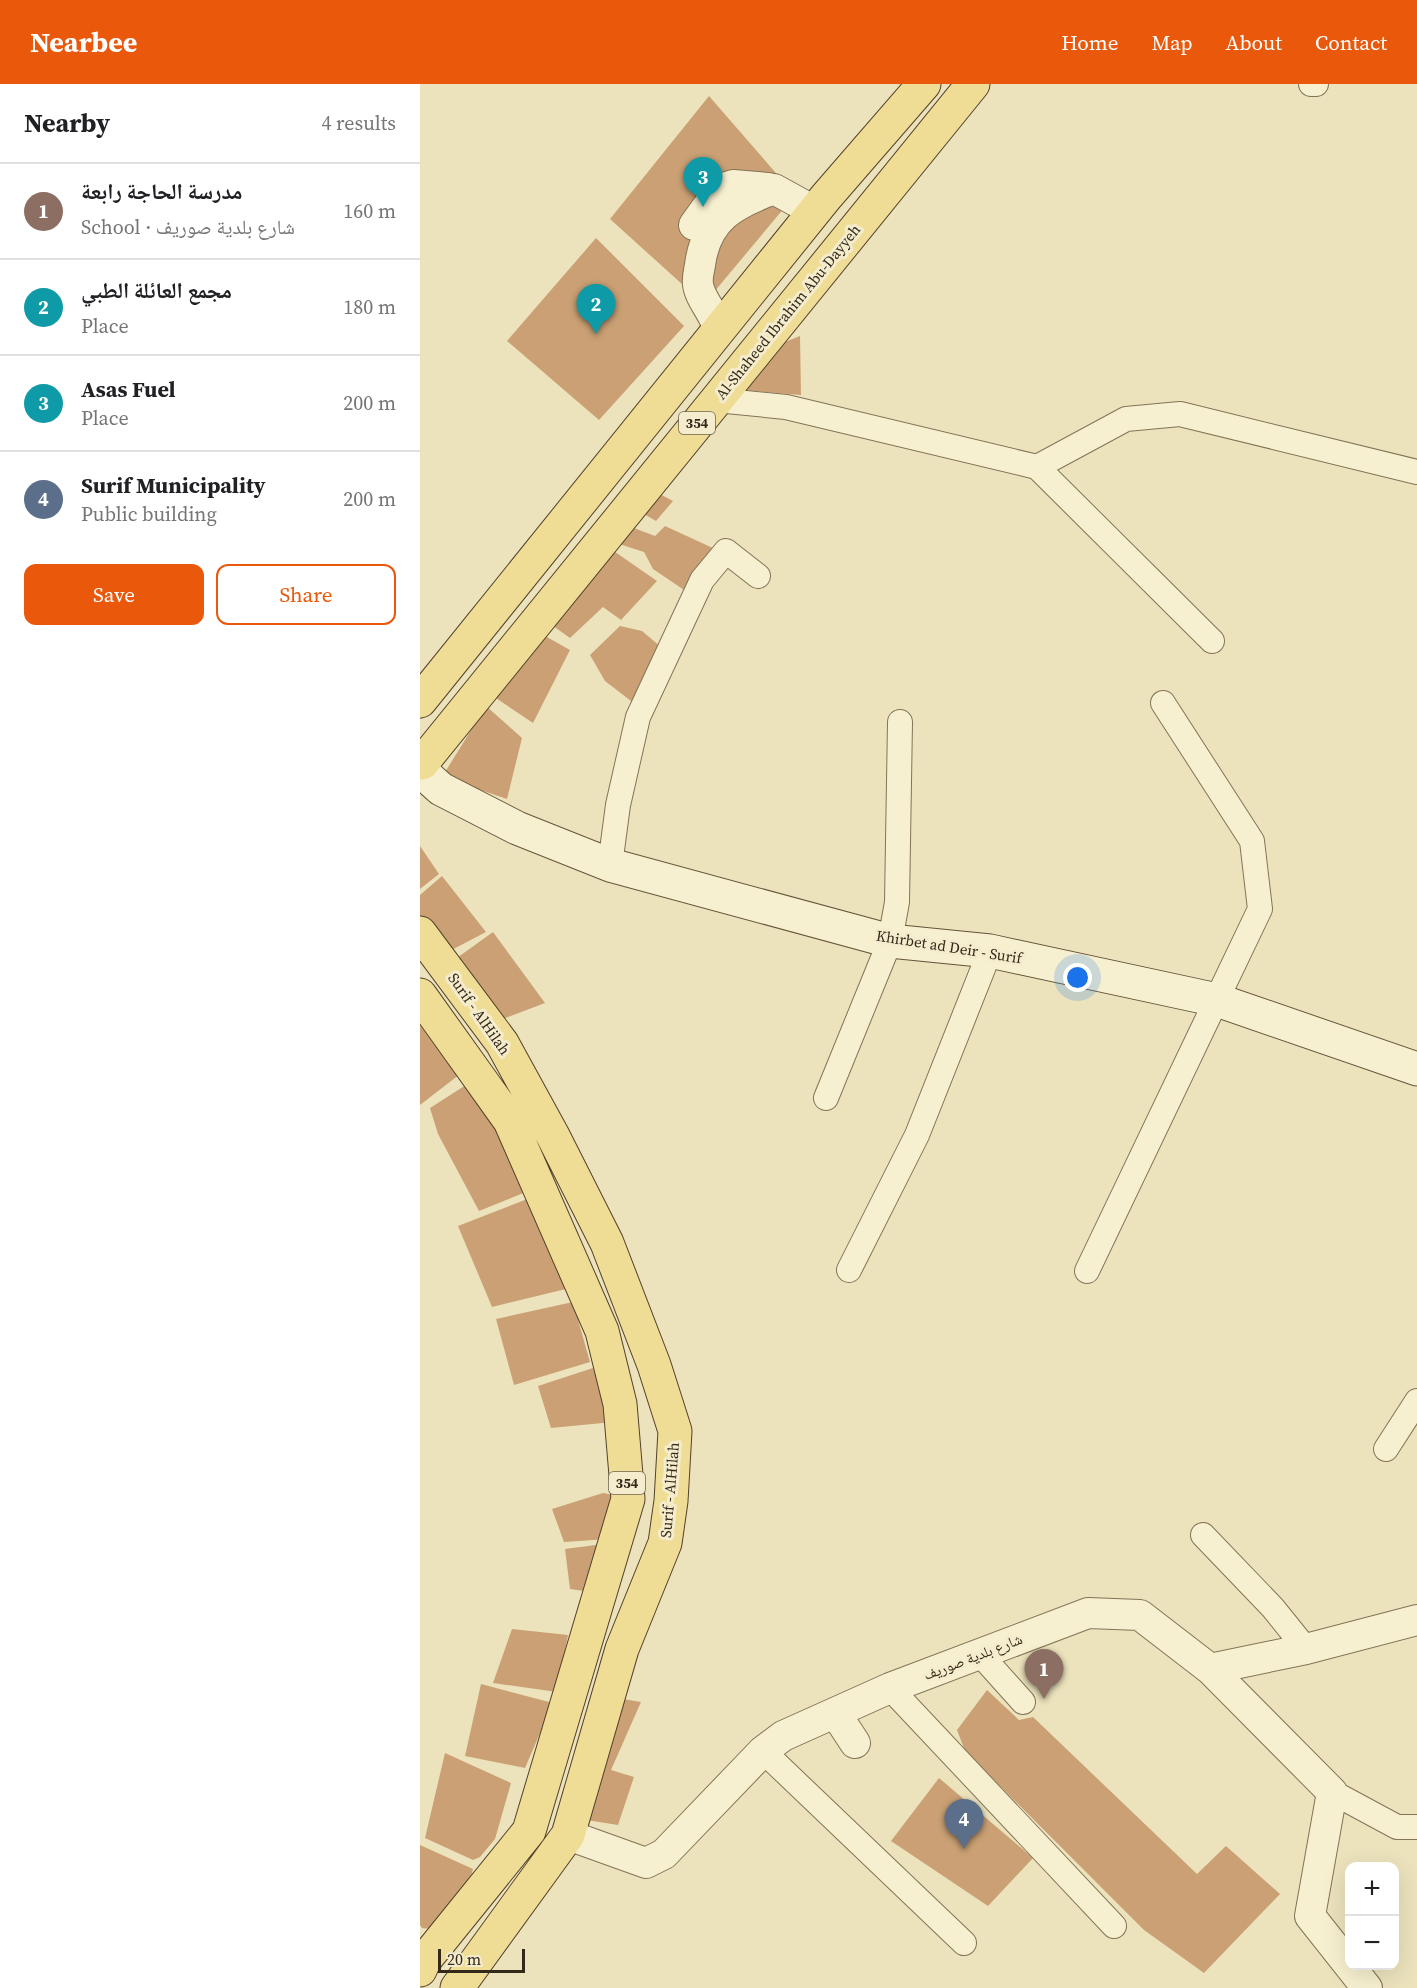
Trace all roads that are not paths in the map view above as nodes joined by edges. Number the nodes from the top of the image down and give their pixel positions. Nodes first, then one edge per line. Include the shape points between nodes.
1 (924, 84) edge
2 (973, 84) edge
3 (1311, 84) edge
4 (1316, 84) edge
5 (814, 211) junction
6 (718, 331) junction
7 (716, 400) junction
8 (1037, 467) junction
9 (1417, 472) edge
10 (758, 576) dead end
11 (1212, 641) dead end
12 (420, 701) edge
13 (1163, 702) dead end
14 (900, 722) dead end
15 (421, 765) edge
16 (420, 798) edge
17 (516, 828) junction
18 (610, 865) junction
19 (420, 933) edge
20 (890, 940) junction
21 (990, 951) junction
22 (420, 995) edge
23 (1217, 1000) junction
24 (1417, 1069) edge
25 (825, 1098) dead end
26 (849, 1270) dead end
27 (1087, 1271) dead end
28 (1417, 1401) edge
29 (1386, 1449) dead end
30 (1203, 1535) dead end
31 (1417, 1620) edge
32 (1306, 1649) junction
33 (980, 1654) junction
34 (1210, 1669) junction
35 (890, 1688) junction
36 (1023, 1702) dead end
37 (836, 1714) junction
38 (855, 1743) dead end
39 (763, 1751) junction
40 (1332, 1792) junction
41 (1417, 1827) edge
42 (568, 1835) junction
43 (1114, 1926) dead end
44 (964, 1943) dead end
45 (426, 1967) edge
46 (457, 1988) edge
47 (1367, 1988) edge

1 - 5 main road, 354
2 - 7 main road, Al-Shaheed Ibrahim Abu-Dayyeh / 354
3 - 4 street
5 - 6 main road, 354
5 - 6 street via 774,189 748,199 713,225 702,252 698,285
6 - 12 main road, 354
7 - 8 street via 786,408
7 - 15 main road, Al-Shaheed Ibrahim Abu-Dayyeh / 354
8 - 9 street via 1126,419 1180,414
8 - 11 street
10 - 18 street via 726,551 702,580 638,717 618,806
13 - 23 street via 1252,841 1260,909
14 - 20 street via 897,902
15 - 17 main road, Khirbet ad Deir - Surif via 441,789
16 - 17 main road, Khirbet ad Deir - Surif via 447,810
17 - 18 main road, Khirbet ad Deir - Surif
18 - 20 main road, Khirbet ad Deir - Surif
19 - 42 main road, Surif - AlHilah via 502,1043 553,1136 607,1243 675,1431 665,1543 622,1649
20 - 21 main road, Khirbet ad Deir - Surif
20 - 25 street
21 - 23 main road, Khirbet ad Deir - Surif
21 - 26 street via 917,1135
22 - 45 main road, 354 via 510,1121 603,1331 620,1404 628,1499 529,1831
23 - 24 main road, Khirbet ad Deir - Surif
23 - 27 street
28 - 29 street
30 - 32 street via 1273,1608
31 - 32 street
32 - 34 street
33 - 34 street, شارع بلدية صوريف via 1088,1612 1140,1615
33 - 35 street, شارع بلدية صوريف
33 - 36 street
34 - 40 street, شارع بلدية صوريف
35 - 37 street, شارع بلدية صوريف
35 - 43 street
37 - 38 street
37 - 39 street, شارع بلدية صوريف via 783,1736
39 - 42 street, شارع بلدية صوريف via 664,1854 646,1863
39 - 44 street
40 - 41 street via 1397,1827
40 - 47 street via 1310,1916
42 - 46 main road, Surif - AlHilah

